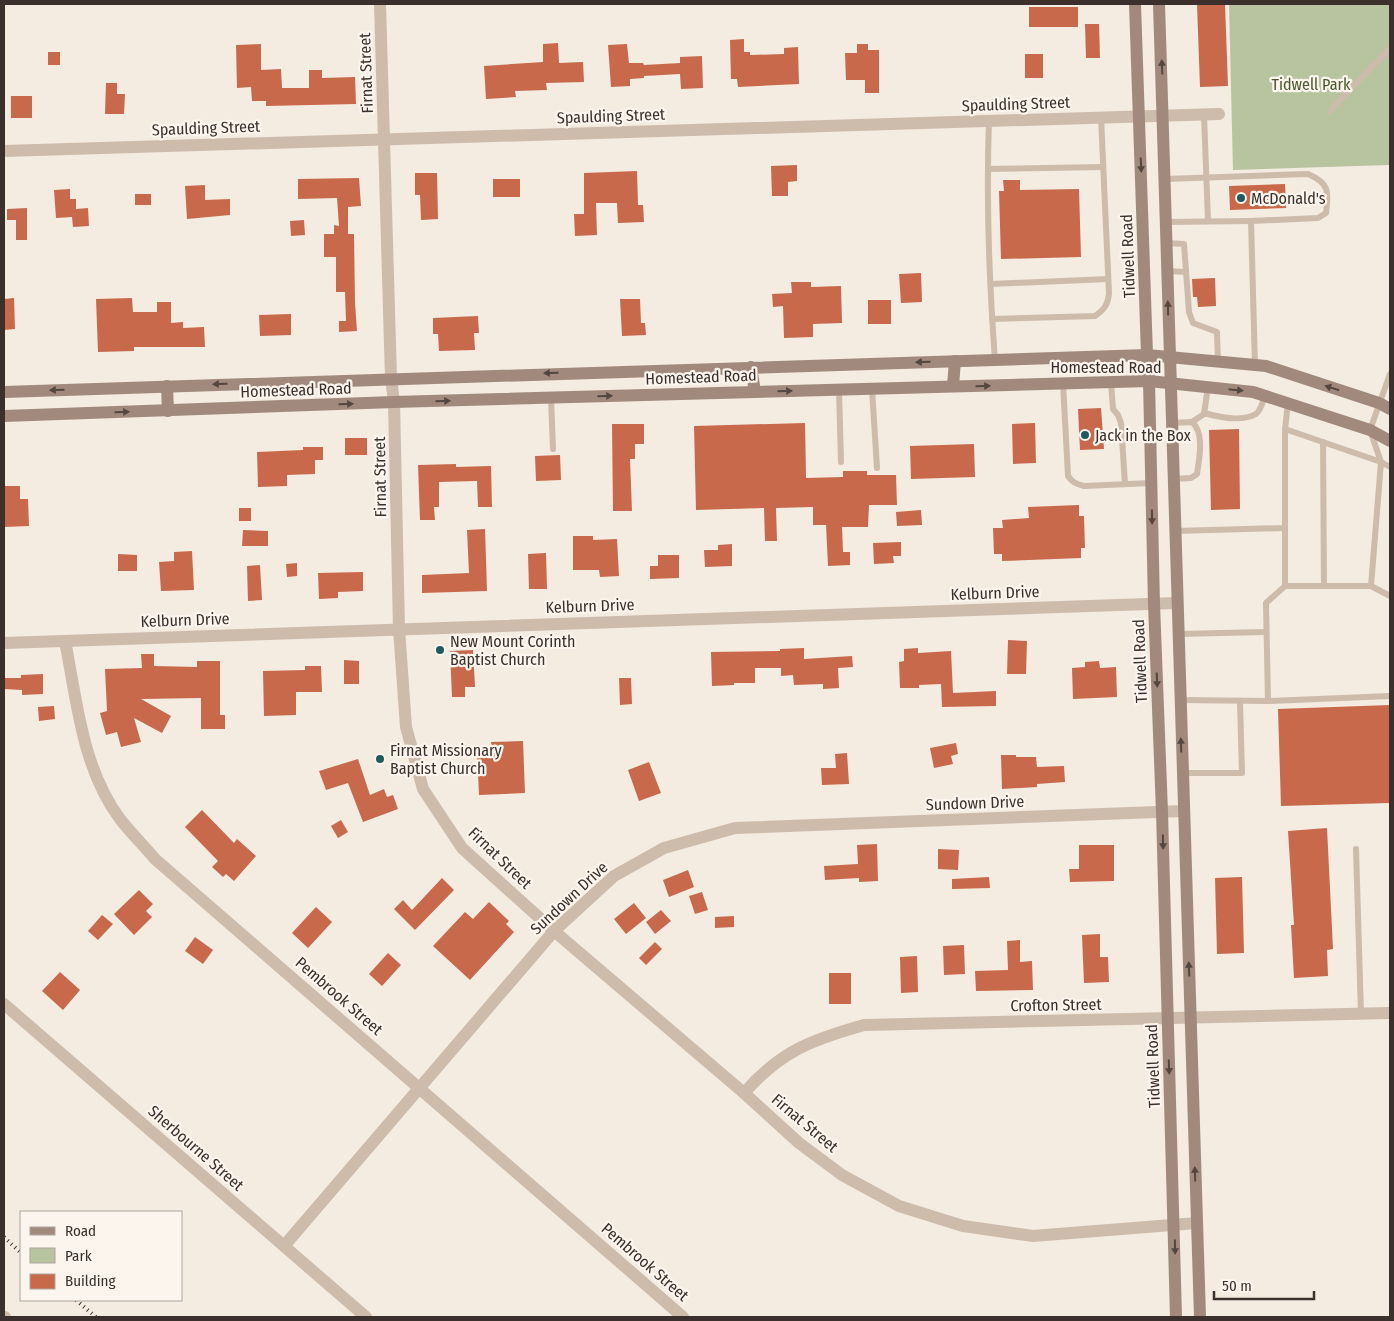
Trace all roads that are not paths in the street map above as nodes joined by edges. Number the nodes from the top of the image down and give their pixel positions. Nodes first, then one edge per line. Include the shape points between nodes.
1 (380, 4) edge
2 (1135, 4) edge
3 (1159, 4) edge
4 (1390, 48) edge
5 (1330, 111) dead end
6 (1204, 114) junction
7 (1219, 114) dead end
8 (1140, 116) junction
9 (1164, 116) junction
10 (1101, 118) junction
11 (990, 121) junction
12 (384, 139) junction
13 (4, 151) edge
14 (1103, 168) junction
15 (988, 169) junction
16 (1206, 178) junction
17 (1165, 179) junction
18 (1208, 221) junction
19 (1251, 221) junction
20 (1166, 222) junction
21 (1166, 243) junction
22 (1167, 272) junction
23 (1186, 272) junction
24 (1108, 280) junction
25 (991, 284) junction
26 (992, 320) junction
27 (1147, 355) junction
28 (1169, 357) junction
29 (995, 360) junction
30 (954, 361) junction
31 (1218, 362) junction
32 (1255, 365) junction
33 (751, 367) junction
34 (1390, 374) edge
35 (391, 378) junction
36 (1149, 381) junction
37 (1111, 382) junction
38 (1063, 383) junction
39 (1170, 383) junction
40 (167, 386) junction
41 (953, 386) junction
42 (1208, 387) junction
43 (872, 389) junction
44 (839, 390) junction
45 (4, 392) edge
46 (755, 392) junction
47 (1265, 396) junction
48 (551, 398) junction
49 (394, 402) junction
50 (1288, 403) junction
51 (1384, 406) edge
52 (168, 411) junction
53 (1204, 413) junction
54 (4, 416) edge
55 (1192, 422) junction
56 (1172, 423) junction
57 (1285, 429) junction
58 (1370, 430) junction
59 (1390, 441) edge
60 (1323, 442) junction
61 (553, 449) dead end
62 (841, 462) dead end
63 (1381, 462) junction
64 (1390, 467) edge
65 (877, 468) dead end
66 (1174, 479) junction
67 (1152, 482) junction
68 (1125, 484) junction
69 (1285, 528) junction
70 (1175, 531) junction
71 (1285, 586) junction
72 (1324, 586) junction
73 (1371, 586) junction
74 (1390, 596) edge
75 (1177, 603) junction
76 (1154, 604) junction
77 (399, 629) junction
78 (1266, 632) junction
79 (1178, 634) junction
80 (65, 641) junction
81 (4, 643) edge
82 (1390, 696) edge
83 (1180, 700) junction
84 (1240, 701) junction
85 (1268, 701) junction
86 (1182, 773) junction
87 (1183, 811) junction
88 (1162, 812) junction
89 (1356, 849) dead end
90 (554, 931) junction
91 (4, 1004) edge
92 (1390, 1013) edge
93 (1361, 1015) junction
94 (1167, 1018) junction
95 (1191, 1018) junction
96 (420, 1088) junction
97 (744, 1093) junction
98 (1197, 1223) junction
99 (1175, 1225) junction
100 (284, 1246) junction
101 (366, 1317) edge
102 (683, 1317) edge
103 (1176, 1317) edge
104 (1200, 1317) edge

1 - 12 street, Firnat Street
2 - 8 main road, Tidwell Road
9 -> 3 main road
4 - 5 lane
6 - 7 street, Spaulding Street
6 - 9 street, Spaulding Street
6 - 16 lane
8 - 9 street, Spaulding Street
8 - 10 street, Spaulding Street
8 -> 27 main road, Tidwell Road
9 - 17 main road
10 - 11 street, Spaulding Street
10 - 14 lane
11 - 12 street, Spaulding Street
11 - 15 lane
12 - 13 street, Spaulding Street
12 - 35 street, Firnat Street
14 - 15 lane
14 - 24 lane
15 - 25 lane
16 - 17 lane
16 - 18 lane
16 - 19 lane via 1308,174 1320,179 1329,195 1326,213 1318,218
17 - 20 main road
18 - 19 lane
18 - 20 lane
19 - 32 lane
20 - 21 main road
21 - 22 main road
21 - 23 lane via 1184,244
22 - 23 lane
28 -> 22 main road
23 - 31 lane via 1188,312 1193,323 1217,332
24 - 25 lane
24 - 26 lane via 1108,303 1095,316
25 - 26 lane
26 - 29 lane
27 - 28 main road, Homestead Road
27 - 29 main road, Homestead Road
27 - 36 main road, Tidwell Road
28 - 31 main road, Homestead Road
28 - 39 main road
29 - 30 main road, Homestead Road
30 -> 33 main road, Homestead Road
30 - 41 main road
31 - 32 main road, Homestead Road
51 -> 32 main road, Homestead Road
33 -> 35 main road, Homestead Road
33 - 46 main road
34 - 51 lane
35 -> 40 main road, Homestead Road
35 - 49 street, Firnat Street
36 - 37 main road, Homestead Road
36 - 39 main road, Homestead Road
36 - 67 main road, Tidwell Road
37 - 38 main road, Homestead Road
37 - 68 lane via 1113,410 1121,423
41 -> 38 main road, Homestead Road
38 - 68 lane via 1068,476 1077,485 1084,486
39 - 42 main road, Homestead Road
39 - 56 main road
40 -> 45 main road, Homestead Road
40 - 52 main road
41 - 43 main road, Homestead Road
42 -> 47 main road, Homestead Road
42 - 53 lane
43 - 44 main road, Homestead Road
43 - 65 lane
46 -> 44 main road, Homestead Road
44 - 62 lane
48 -> 46 main road, Homestead Road
47 - 50 main road, Homestead Road
47 - 53 lane via 1259,411 1249,416 1221,418
49 -> 48 main road, Homestead Road
48 - 61 lane
52 -> 49 main road, Homestead Road
49 - 77 street, Firnat Street
50 - 57 lane
50 - 58 main road, Homestead Road
51 - 58 lane
54 -> 52 main road, Homestead Road
53 - 55 lane
55 - 56 lane
55 - 66 lane via 1199,439 1197,474 1192,478
56 - 66 main road
57 - 60 lane
57 - 69 lane
58 - 59 main road, Homestead Road
58 - 63 lane
60 - 63 lane
60 - 72 lane
63 - 64 lane
63 - 73 lane
66 - 70 main road
67 - 68 lane
67 -> 76 main road, Tidwell Road
69 - 70 lane
69 - 71 lane
70 - 75 main road
71 - 72 lane
71 - 78 lane via 1266,603
72 - 73 lane
73 - 74 lane
75 - 76 street, Kelburn Drive
75 - 79 main road
76 - 77 street, Kelburn Drive
76 -> 88 main road, Tidwell Road
77 - 80 street, Kelburn Drive
77 - 90 street, Firnat Street via 406,727 423,789 462,848
78 - 79 lane
78 - 85 lane
79 - 83 main road
80 - 81 street, Kelburn Drive
80 - 96 street, Pembrook Street via 82,737 99,783 119,818 155,859
82 - 85 lane
83 - 84 lane
86 -> 83 main road
84 - 85 lane
84 - 86 lane via 1242,773
86 - 87 main road
87 - 88 street, Sundown Drive
95 -> 87 main road
88 - 90 street, Sundown Drive via 735,828 664,848 622,871
88 -> 94 main road, Tidwell Road
89 - 93 lane
90 - 96 street, Sundown Drive
90 - 97 street, Firnat Street
91 - 100 street, Sherbourne Street
92 - 93 street, Crofton Street
93 - 95 street, Crofton Street
94 - 95 street, Crofton Street
94 - 97 street, Crofton Street via 864,1025 804,1044 760,1074
94 -> 99 main road, Tidwell Road
98 -> 95 main road
96 - 100 street, Sundown Drive
96 - 102 street, Pembrook Street
97 - 99 street, Firnat Street via 799,1143 842,1174 898,1206 962,1226 1033,1236
98 - 99 street, Firnat Street
98 - 104 main road
99 -> 103 main road, Tidwell Road
100 - 101 street, Sherbourne Street

